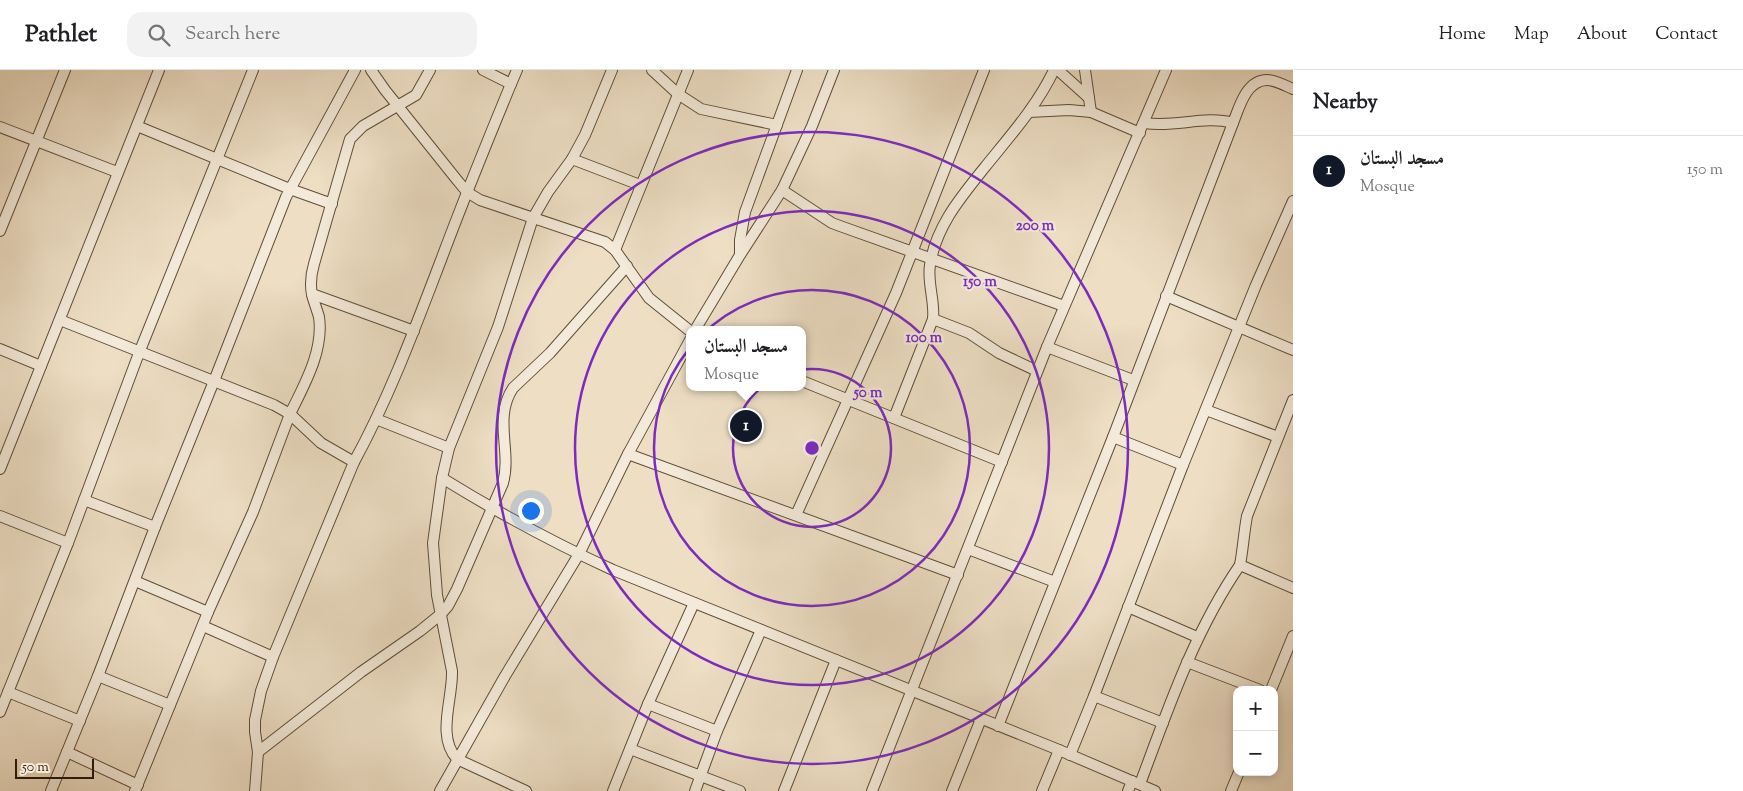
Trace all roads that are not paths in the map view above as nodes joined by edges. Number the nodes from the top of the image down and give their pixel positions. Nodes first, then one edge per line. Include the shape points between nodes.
1 (65, 70) edge
2 (159, 70) edge
3 (253, 70) edge
4 (355, 70) edge
5 (371, 70) edge
6 (430, 70) edge
7 (483, 70) edge
8 (517, 70) edge
9 (612, 70) edge
10 (652, 70) edge
11 (688, 70) edge
12 (797, 70) edge
13 (834, 70) edge
14 (984, 70) edge
15 (1054, 70) edge
16 (1058, 70) edge
17 (1085, 70) edge
18 (1166, 70) edge
19 (511, 84) junction
20 (1293, 89) edge
21 (678, 94) junction
22 (1089, 98) junction
23 (398, 105) junction
24 (1029, 112) junction
25 (1091, 112) junction
26 (1145, 123) junction
27 (1233, 123) junction
28 (777, 125) junction
29 (137, 126) junction
30 (0, 127) edge
31 (1140, 133) junction
32 (36, 140) junction
33 (218, 159) junction
34 (572, 159) junction
35 (117, 172) junction
36 (640, 185) junction
37 (290, 189) junction
38 (782, 190) junction
39 (467, 192) junction
40 (1293, 201) edge
41 (332, 204) junction
42 (533, 218) junction
43 (0, 231) edge
44 (615, 250) junction
45 (912, 253) junction
46 (740, 255) junction
47 (931, 259) junction
48 (627, 266) junction
49 (312, 294) junction
50 (1166, 296) junction
51 (1064, 306) junction
52 (933, 319) junction
53 (60, 320) junction
54 (697, 326) edge
55 (686, 328) edge
56 (1240, 328) junction
57 (414, 331) junction
58 (686, 347) edge
59 (1047, 347) junction
60 (0, 349) edge
61 (1293, 350) edge
62 (139, 353) junction
63 (41, 366) junction
64 (1037, 371) junction
65 (1134, 380) junction
66 (214, 381) junction
67 (806, 383) edge
68 (847, 400) junction
69 (1293, 400) edge
70 (1206, 410) junction
71 (290, 414) junction
72 (894, 418) junction
73 (376, 419) junction
74 (1278, 437) junction
75 (1113, 438) junction
76 (449, 448) junction
77 (628, 454) junction
78 (354, 462) junction
79 (1002, 462) junction
80 (1183, 465) junction
81 (0, 469) edge
82 (442, 478) junction
83 (84, 500) junction
84 (492, 508) junction
85 (796, 515) junction
86 (0, 516) edge
87 (155, 527) junction
88 (68, 543) junction
89 (968, 549) junction
90 (579, 554) junction
91 (1240, 565) junction
92 (958, 575) junction
93 (135, 581) junction
94 (1055, 582) junction
95 (1293, 588) edge
96 (694, 603) junction
97 (1128, 607) junction
98 (208, 612) junction
99 (441, 614) junction
100 (203, 626) junction
101 (761, 630) junction
102 (1293, 636) edge
103 (1197, 638) junction
104 (273, 658) junction
105 (836, 660) junction
106 (1187, 662) junction
107 (98, 676) junction
108 (1250, 686) edge
109 (1273, 686) edge
110 (912, 691) junction
111 (8, 692) junction
112 (1094, 696) junction
113 (648, 704) junction
114 (170, 705) junction
115 (0, 712) edge
116 (981, 719) junction
117 (80, 721) junction
118 (1163, 723) junction
119 (998, 726) junction
120 (717, 731) junction
121 (630, 749) junction
122 (1059, 750) junction
123 (67, 752) junction
124 (258, 752) junction
125 (1070, 755) junction
126 (457, 759) junction
127 (700, 776) junction
128 (1237, 776) edge
129 (1133, 785) edge
130 (136, 788) edge
131 (51, 791) edge
132 (255, 791) edge
133 (440, 791) edge
134 (526, 791) edge
135 (612, 791) edge
136 (695, 791) edge
137 (740, 791) edge
138 (784, 791) edge
139 (872, 791) edge
140 (952, 791) edge
141 (1042, 791) edge
142 (1155, 791) edge
143 (1231, 791) edge

1 - 32 street
2 - 29 street
3 - 33 street
4 - 37 street
5 - 23 street
6 - 23 street via 419,92
7 - 19 street
8 - 19 street
9 - 34 street via 597,110
10 - 21 street
11 - 21 street
12 - 28 street
13 - 38 street
14 - 45 street
15 - 24 street
16 - 22 street
17 - 22 street
18 - 26 street
19 - 39 street
20 - 27 street via 1268,80 1258,82 1244,97
21 - 28 street via 690,104 709,112
21 - 36 street
22 - 25 street
23 - 39 street
23 - 41 street via 363,126 350,139
24 - 25 street
24 - 47 street via 957,201 941,228
25 - 31 street
26 - 27 street via 1220,120
26 - 31 street
27 - 50 street
28 - 46 street via 745,212
29 - 33 street
29 - 35 street
30 - 32 street
31 - 51 street
32 - 35 street
32 - 43 street
33 - 37 street
33 - 62 street
34 - 36 street
34 - 42 street
35 - 53 street
36 - 44 street
37 - 41 street
37 - 66 street
38 - 45 street via 832,223
38 - 46 street
39 - 42 street via 480,200
39 - 57 street
40 - 56 street
41 - 49 street via 311,275
42 - 44 street via 605,242
42 - 76 street via 498,327
44 - 48 street
45 - 47 street
45 - 68 street
46 - 54 street
47 - 51 street
47 - 52 street
48 - 55 street via 649,298
48 - 84 street via 509,394 503,419 507,469
49 - 57 street
49 - 71 street via 319,318 319,336 306,381
50 - 56 street
50 - 65 street
51 - 59 street
52 - 64 street via 969,333 999,353
52 - 72 street
53 - 62 street
53 - 63 street
56 - 61 street
56 - 70 street
57 - 73 street
58 - 77 street
59 - 64 street
59 - 65 street
60 - 63 street
62 - 66 street
62 - 83 street
63 - 81 street
64 - 79 street
65 - 75 street
66 - 71 street
66 - 87 street
67 - 68 street
68 - 72 street
68 - 85 street
69 - 74 street
70 - 74 street
70 - 80 street
71 - 78 street via 321,444
71 - 98 street via 253,512
72 - 79 street
73 - 76 street
73 - 78 street
74 - 91 street via 1247,516
75 - 80 street
75 - 94 street
76 - 82 street
77 - 85 street
77 - 90 street
78 - 104 street
79 - 89 street
80 - 97 street
82 - 84 street
82 - 99 street via 433,543
83 - 87 street
83 - 88 street
84 - 90 street
84 - 99 street via 457,589
85 - 92 street
86 - 88 street
87 - 93 street
88 - 111 street
89 - 92 street
89 - 94 street
90 - 96 street
90 - 126 street
91 - 95 street
91 - 103 street via 1212,607
92 - 110 street
93 - 98 street
93 - 107 street
94 - 119 street
96 - 101 street
96 - 113 street
97 - 103 street
97 - 112 street
98 - 100 street
99 - 124 street
99 - 126 street via 452,670 447,744
100 - 104 street
100 - 114 street
101 - 105 street
101 - 120 street
102 - 109 street
103 - 106 street
104 - 124 street via 258,706 255,732
105 - 110 street
105 - 138 street
106 - 108 street
106 - 118 street
107 - 114 street
107 - 117 street
110 - 116 street
110 - 139 street
111 - 115 street
111 - 117 street
112 - 118 street
112 - 125 street
113 - 120 street
113 - 121 street
114 - 130 street
116 - 119 street
116 - 140 street
117 - 123 street
118 - 129 street
119 - 122 street
120 - 127 street
121 - 127 street
121 - 135 street
122 - 125 street
122 - 141 street
123 - 130 street
123 - 131 street
124 - 132 street
125 - 129 street
126 - 133 street
126 - 134 street
127 - 136 street
127 - 137 street
128 - 143 street
129 - 142 street

